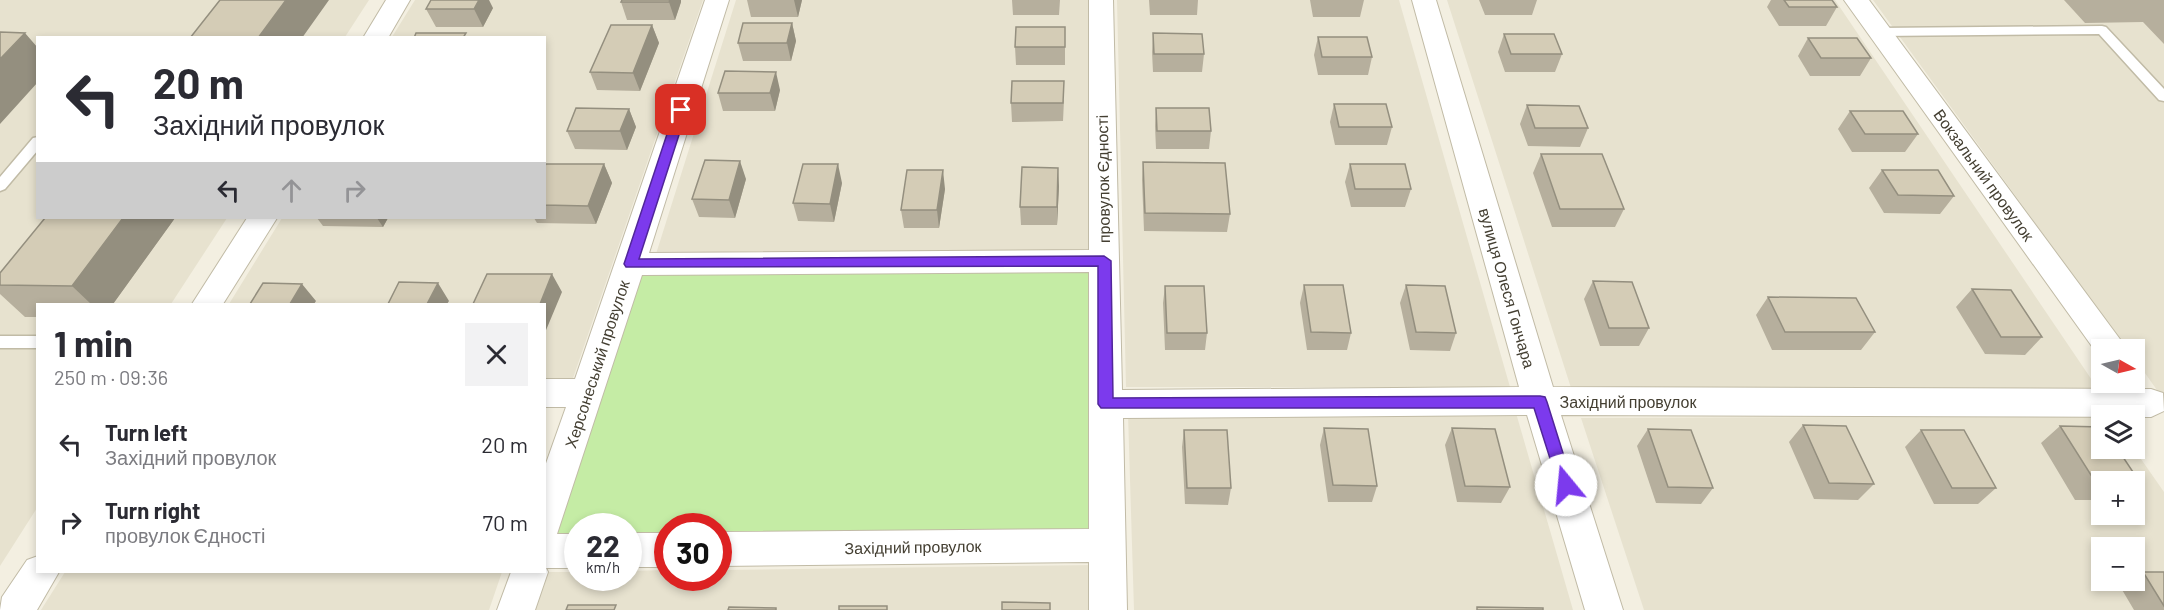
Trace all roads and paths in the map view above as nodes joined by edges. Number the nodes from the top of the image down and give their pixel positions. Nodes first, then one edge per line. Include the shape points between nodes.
1 (398, 0) edge
2 (717, 0) edge
3 (1101, 0) edge
4 (1424, 0) edge
5 (1856, 0) edge
6 (1879, 32) junction
7 (376, 36) edge
8 (2164, 97) edge
9 (36, 143) edge
10 (0, 186) edge
11 (261, 219) edge
12 (1104, 261) junction
13 (630, 264) junction
14 (208, 303) edge
15 (2104, 339) edge
16 (0, 342) edge
17 (36, 342) edge
18 (546, 393) edge
19 (588, 393) junction
20 (1540, 402) junction
21 (2150, 402) edge
22 (1106, 404) junction
23 (546, 518) edge
24 (1107, 545) junction
25 (732, 549) edge
26 (546, 551) edge
27 (564, 551) edge
28 (39, 573) edge
29 (529, 573) edge
30 (16, 610) edge
31 (516, 610) edge
32 (1108, 610) edge
33 (1604, 610) edge

1 - 7 street
2 - 13 street, Херсонеський провулок
3 - 12 street, провулок Єдності
4 - 20 street, вулиця Олеся Гончара
5 - 6 street, Вокзальний провулок
6 - 8 lane via 2102,30
6 - 15 street, Вокзальний провулок
9 - 10 lane
11 - 14 street
12 - 13 street
12 - 22 street, провулок Єдності
13 - 19 street, Херсонеський провулок
16 - 17 lane
18 - 19 street
19 - 23 street, Херсонеський провулок
20 - 21 street, Західний провулок
20 - 22 street, Західний провулок
20 - 33 street, вулиця Олеся Гончара
22 - 24 street, провулок Єдності
24 - 25 street, Західний провулок
24 - 32 street, провулок Єдності
26 - 27 street
28 - 30 street
29 - 31 street

